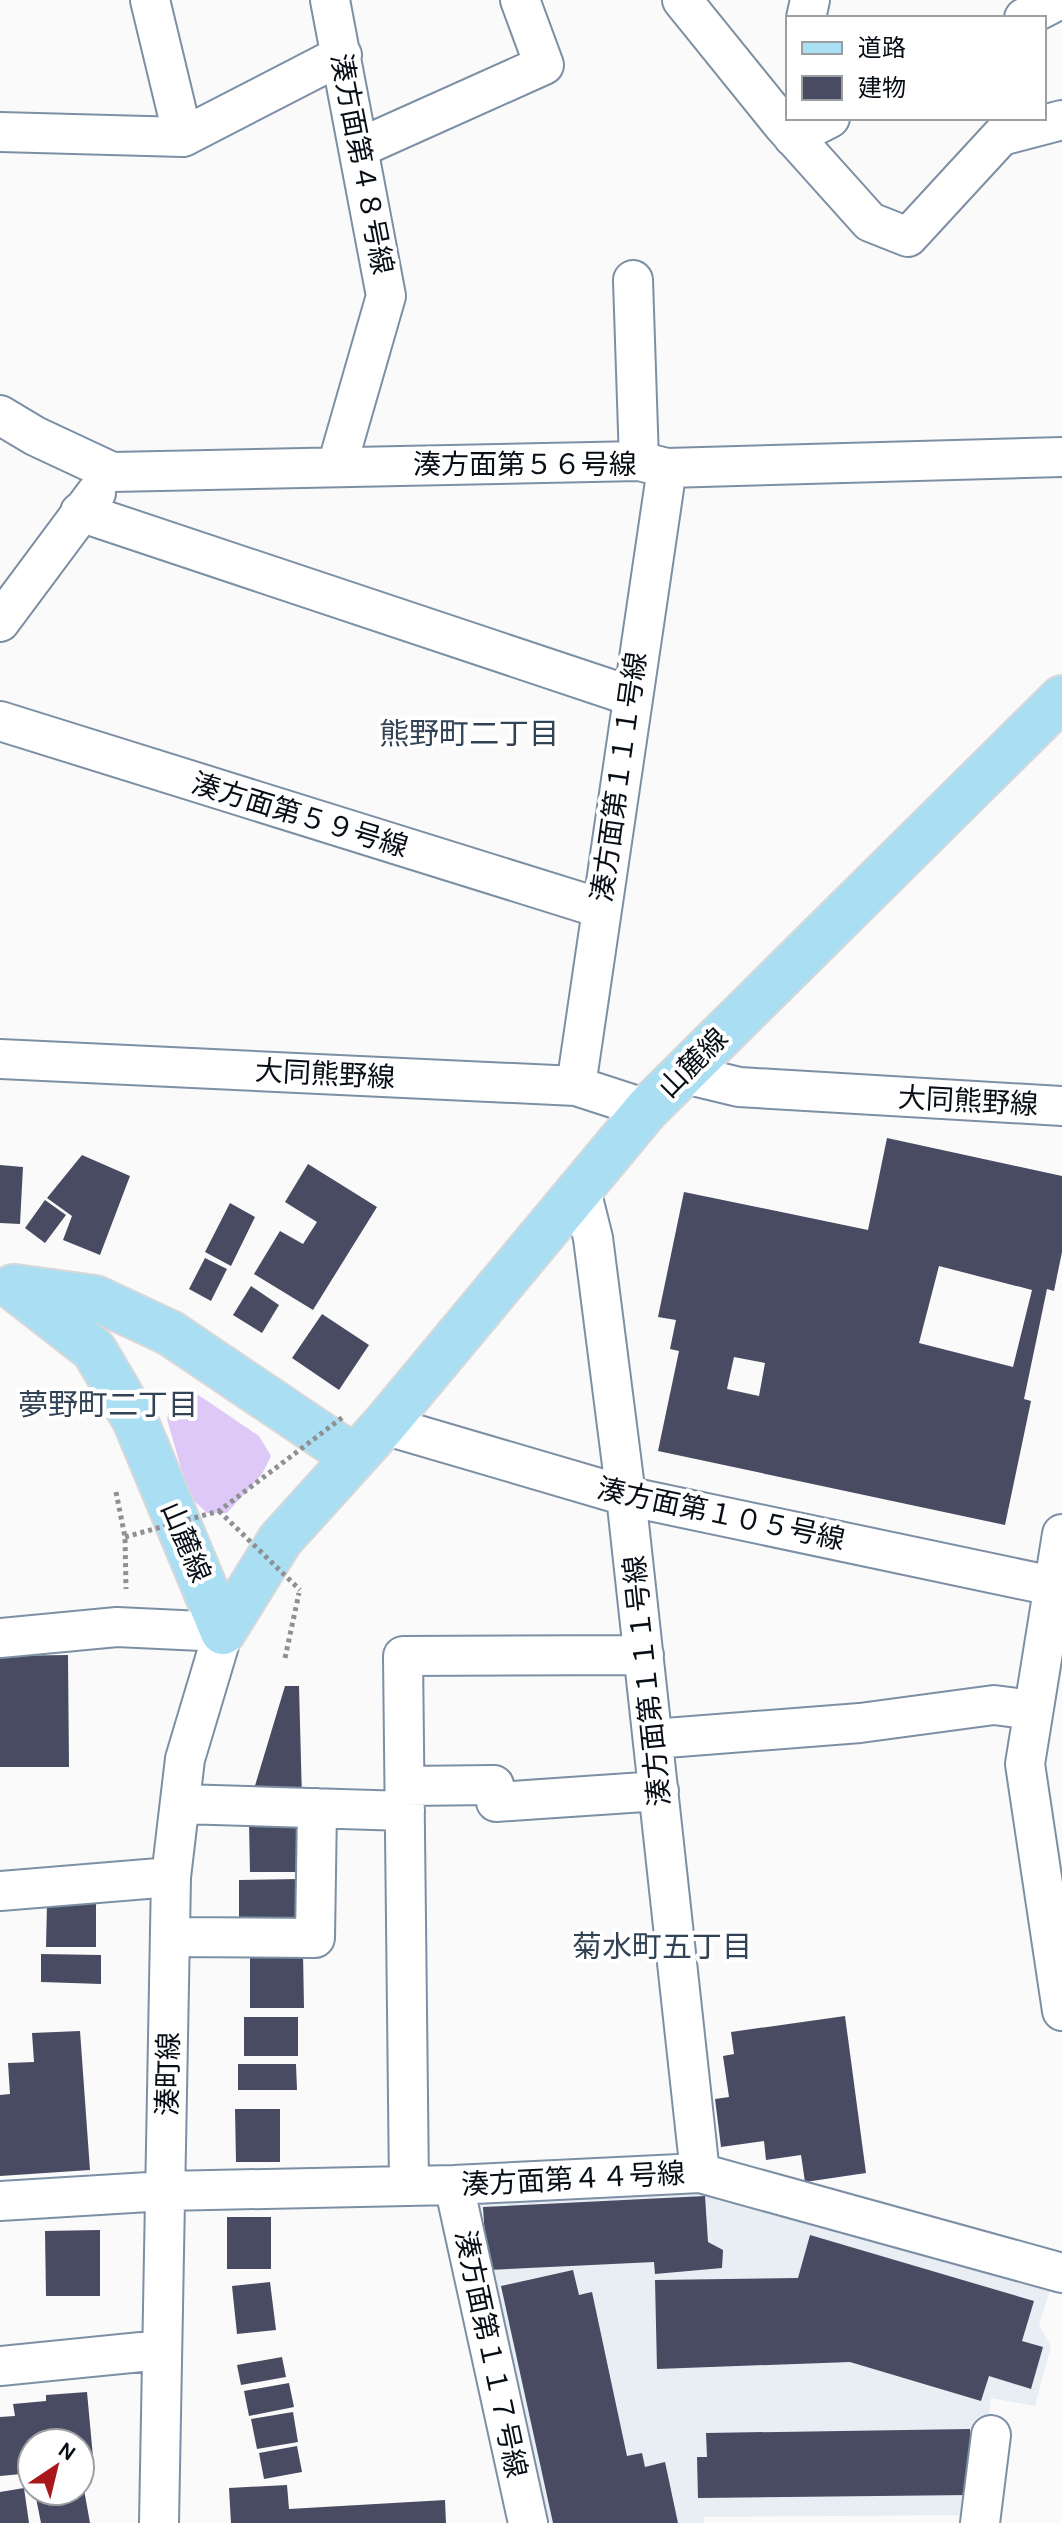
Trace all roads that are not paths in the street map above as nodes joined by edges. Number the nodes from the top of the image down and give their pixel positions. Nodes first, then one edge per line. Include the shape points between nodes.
1 (150, 0) edge
2 (330, 0) edge
3 (520, 0) edge
4 (682, 0) edge
5 (1059, 0) edge
6 (1028, 16) edge
7 (342, 55) junction
8 (786, 119) edge
9 (1062, 120) edge
10 (788, 121) edge
11 (0, 132) edge
12 (183, 137) junction
13 (359, 148) junction
14 (633, 280) dead end
15 (0, 415) edge
16 (1062, 457) edge
17 (653, 464) junction
18 (337, 466) junction
19 (112, 472) junction
20 (80, 512) junction
21 (0, 622) edge
22 (631, 696) junction
23 (1062, 698) edge
24 (0, 721) edge
25 (600, 908) junction
26 (0, 1059) edge
27 (685, 1074) junction
28 (576, 1086) junction
29 (1062, 1106) edge
30 (647, 1109) junction
31 (581, 1190) junction
32 (6, 1286) edge
33 (360, 1433) junction
34 (626, 1496) junction
35 (1062, 1534) edge
36 (1058, 1586) edge
37 (223, 1632) junction
38 (0, 1638) edge
39 (644, 1655) junction
40 (1032, 1710) junction
41 (653, 1739) junction
42 (659, 1791) junction
43 (405, 1798) junction
44 (180, 1804) junction
45 (317, 1808) junction
46 (171, 1877) junction
47 (0, 1891) edge
48 (170, 1937) junction
49 (1062, 2011) edge
50 (700, 2173) junction
51 (454, 2185) junction
52 (409, 2186) junction
53 (165, 2191) junction
54 (0, 2201) edge
55 (1062, 2273) edge
56 (161, 2350) junction
57 (0, 2366) edge
58 (991, 2435) dead end
59 (159, 2523) edge
60 (528, 2523) edge
61 (957, 2523) edge
62 (980, 2523) edge

1 - 12 street
2 - 7 street, 湊方面第４８号線
3 - 13 street via 544,65
4 - 8 street
5 - 6 street
7 - 12 street
7 - 13 street, 湊方面第４８号線
9 - 10 street via 1001,136 908,237 870,222
11 - 12 street
13 - 18 street, 湊方面第４８号線 via 386,296
14 - 17 street, 湊方面第１１１号線
15 - 19 street, 湊方面第５６号線
16 - 17 street, 湊方面第５６号線
17 - 18 street, 湊方面第５６号線
17 - 22 street, 湊方面第１１１号線
18 - 19 street, 湊方面第５６号線
19 - 20 street
20 - 21 street
20 - 22 street
22 - 25 street, 湊方面第１１１号線
23 - 27 main road, 山麓線
24 - 25 street, 湊方面第５９号線
25 - 28 street, 湊方面第１１１号線
26 - 28 street, 大同熊野線
27 - 29 street, 大同熊野線 via 739,1087
27 - 30 main road, 山麓線
28 - 30 street, 大同熊野線
30 - 31 main road, 山麓線
31 - 33 main road, 山麓線
31 - 34 street, 湊方面第１１１号線 via 593,1238
32 - 33 main road, 山麓線 via 95,1298
32 - 37 main road, 山麓線 via 94,1350 135,1420
33 - 34 street, 湊方面第１０５号線
33 - 37 main road, 山麓線 via 280,1540
34 - 36 street, 湊方面第１０５号線
34 - 39 street, 湊方面第１１１号線
35 - 36 street
36 - 40 street
37 - 38 street via 117,1627
37 - 44 street, 湊町線 via 185,1759
39 - 41 street, 湊方面第１１１号線
39 - 43 street via 403,1656
40 - 41 street via 994,1705 860,1723
40 - 49 street via 1025,1764
41 - 42 street, 湊方面第１１１号線
42 - 43 street via 496,1802 494,1785
42 - 50 street, 湊方面第１１１号線
43 - 45 street
43 - 52 street
44 - 45 street
44 - 46 street, 湊町線
45 - 48 street via 315,1938
46 - 47 street
46 - 48 street, 湊町線
48 - 53 street, 湊町線
50 - 51 street, 湊方面第４４号線
50 - 55 street, 湊方面第４４号線
51 - 52 street, 湊方面第４４号線
51 - 60 street, 湊方面第１１７号線
52 - 53 street, 湊方面第４４号線
53 - 54 street, 湊方面第４４号線
53 - 56 street, 湊町線
56 - 57 street
56 - 59 street, 湊町線
58 - 62 street
61 - 62 street

